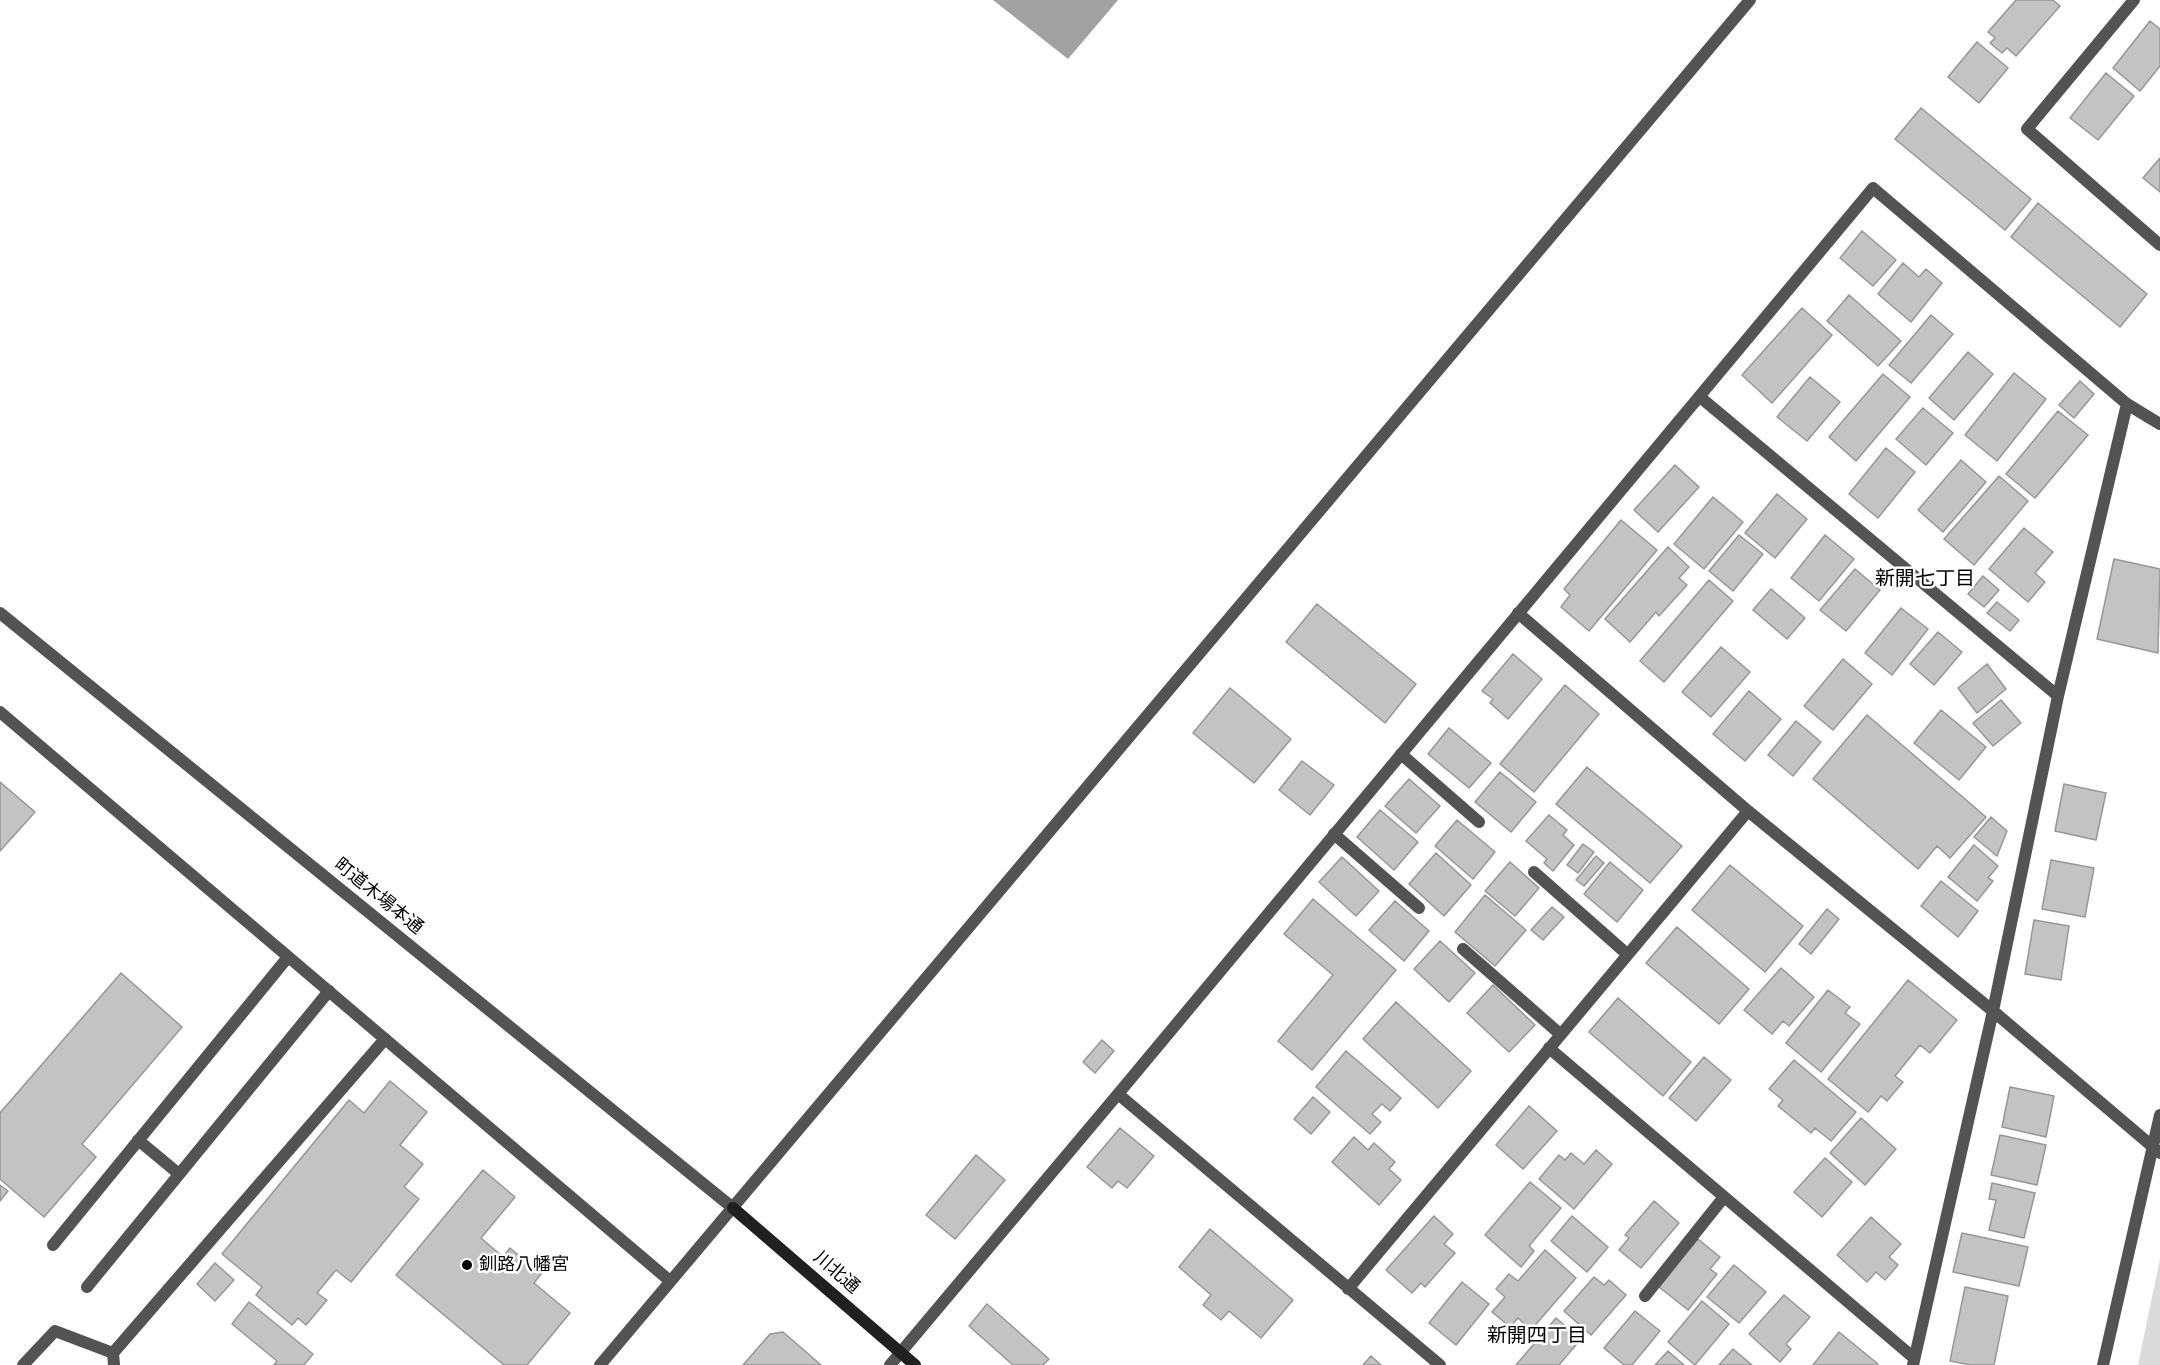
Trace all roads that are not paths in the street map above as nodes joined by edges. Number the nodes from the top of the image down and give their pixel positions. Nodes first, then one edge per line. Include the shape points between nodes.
1 (1750, 0) edge
2 (2134, 0) edge
3 (2160, 245) edge
4 (1700, 397) junction
5 (2127, 404) junction
6 (2160, 424) edge
7 (1518, 613) junction
8 (0, 614) edge
9 (2058, 696) junction
10 (0, 712) edge
11 (1401, 754) junction
12 (1748, 811) junction
13 (1479, 822) dead end
14 (1334, 834) junction
15 (1534, 872) dead end
16 (1419, 908) dead end
17 (1464, 950) dead end
18 (1627, 954) junction
19 (288, 957) junction
20 (329, 991) junction
21 (1993, 1011) junction
22 (1560, 1034) junction
23 (385, 1039) junction
24 (1549, 1048) junction
25 (1118, 1094) junction
26 (2160, 1114) edge
27 (138, 1140) junction
28 (2156, 1150) edge
29 (179, 1174) junction
30 (1724, 1197) junction
31 (733, 1208) junction
32 (53, 1245) dead end
33 (670, 1281) junction
34 (87, 1287) dead end
35 (1348, 1289) junction
36 (1645, 1296) dead end
37 (900, 1352) junction
38 (114, 1359) edge
39 (1913, 1362) edge
40 (23, 1365) edge
41 (600, 1365) edge
42 (890, 1365) edge
43 (915, 1365) edge
44 (1440, 1365) edge
45 (2103, 1365) edge

1 - 31 street
2 - 3 street via 2027,129
4 - 5 street via 1873,188
4 - 7 street
4 - 9 street
5 - 6 street
5 - 9 street
7 - 11 street
7 - 12 street
8 - 31 street, 町道木場本通
9 - 21 street
10 - 19 street
11 - 13 street
11 - 14 street
12 - 18 street
12 - 21 street
14 - 16 street
14 - 25 street
15 - 18 street
17 - 22 street
18 - 22 street
19 - 20 street
19 - 27 street
20 - 23 street
20 - 29 street
21 - 28 street
21 - 39 street
22 - 24 street
23 - 33 street
23 - 38 street
24 - 30 street
24 - 35 street
25 - 35 street
25 - 37 street
26 - 28 street
27 - 29 street
27 - 32 street
28 - 45 street
29 - 34 street
30 - 36 street
30 - 39 street
31 - 33 street
31 - 37 street, 川北通
33 - 41 street
35 - 44 street
37 - 42 street
37 - 43 street, 川北通
38 - 40 street via 55,1331

